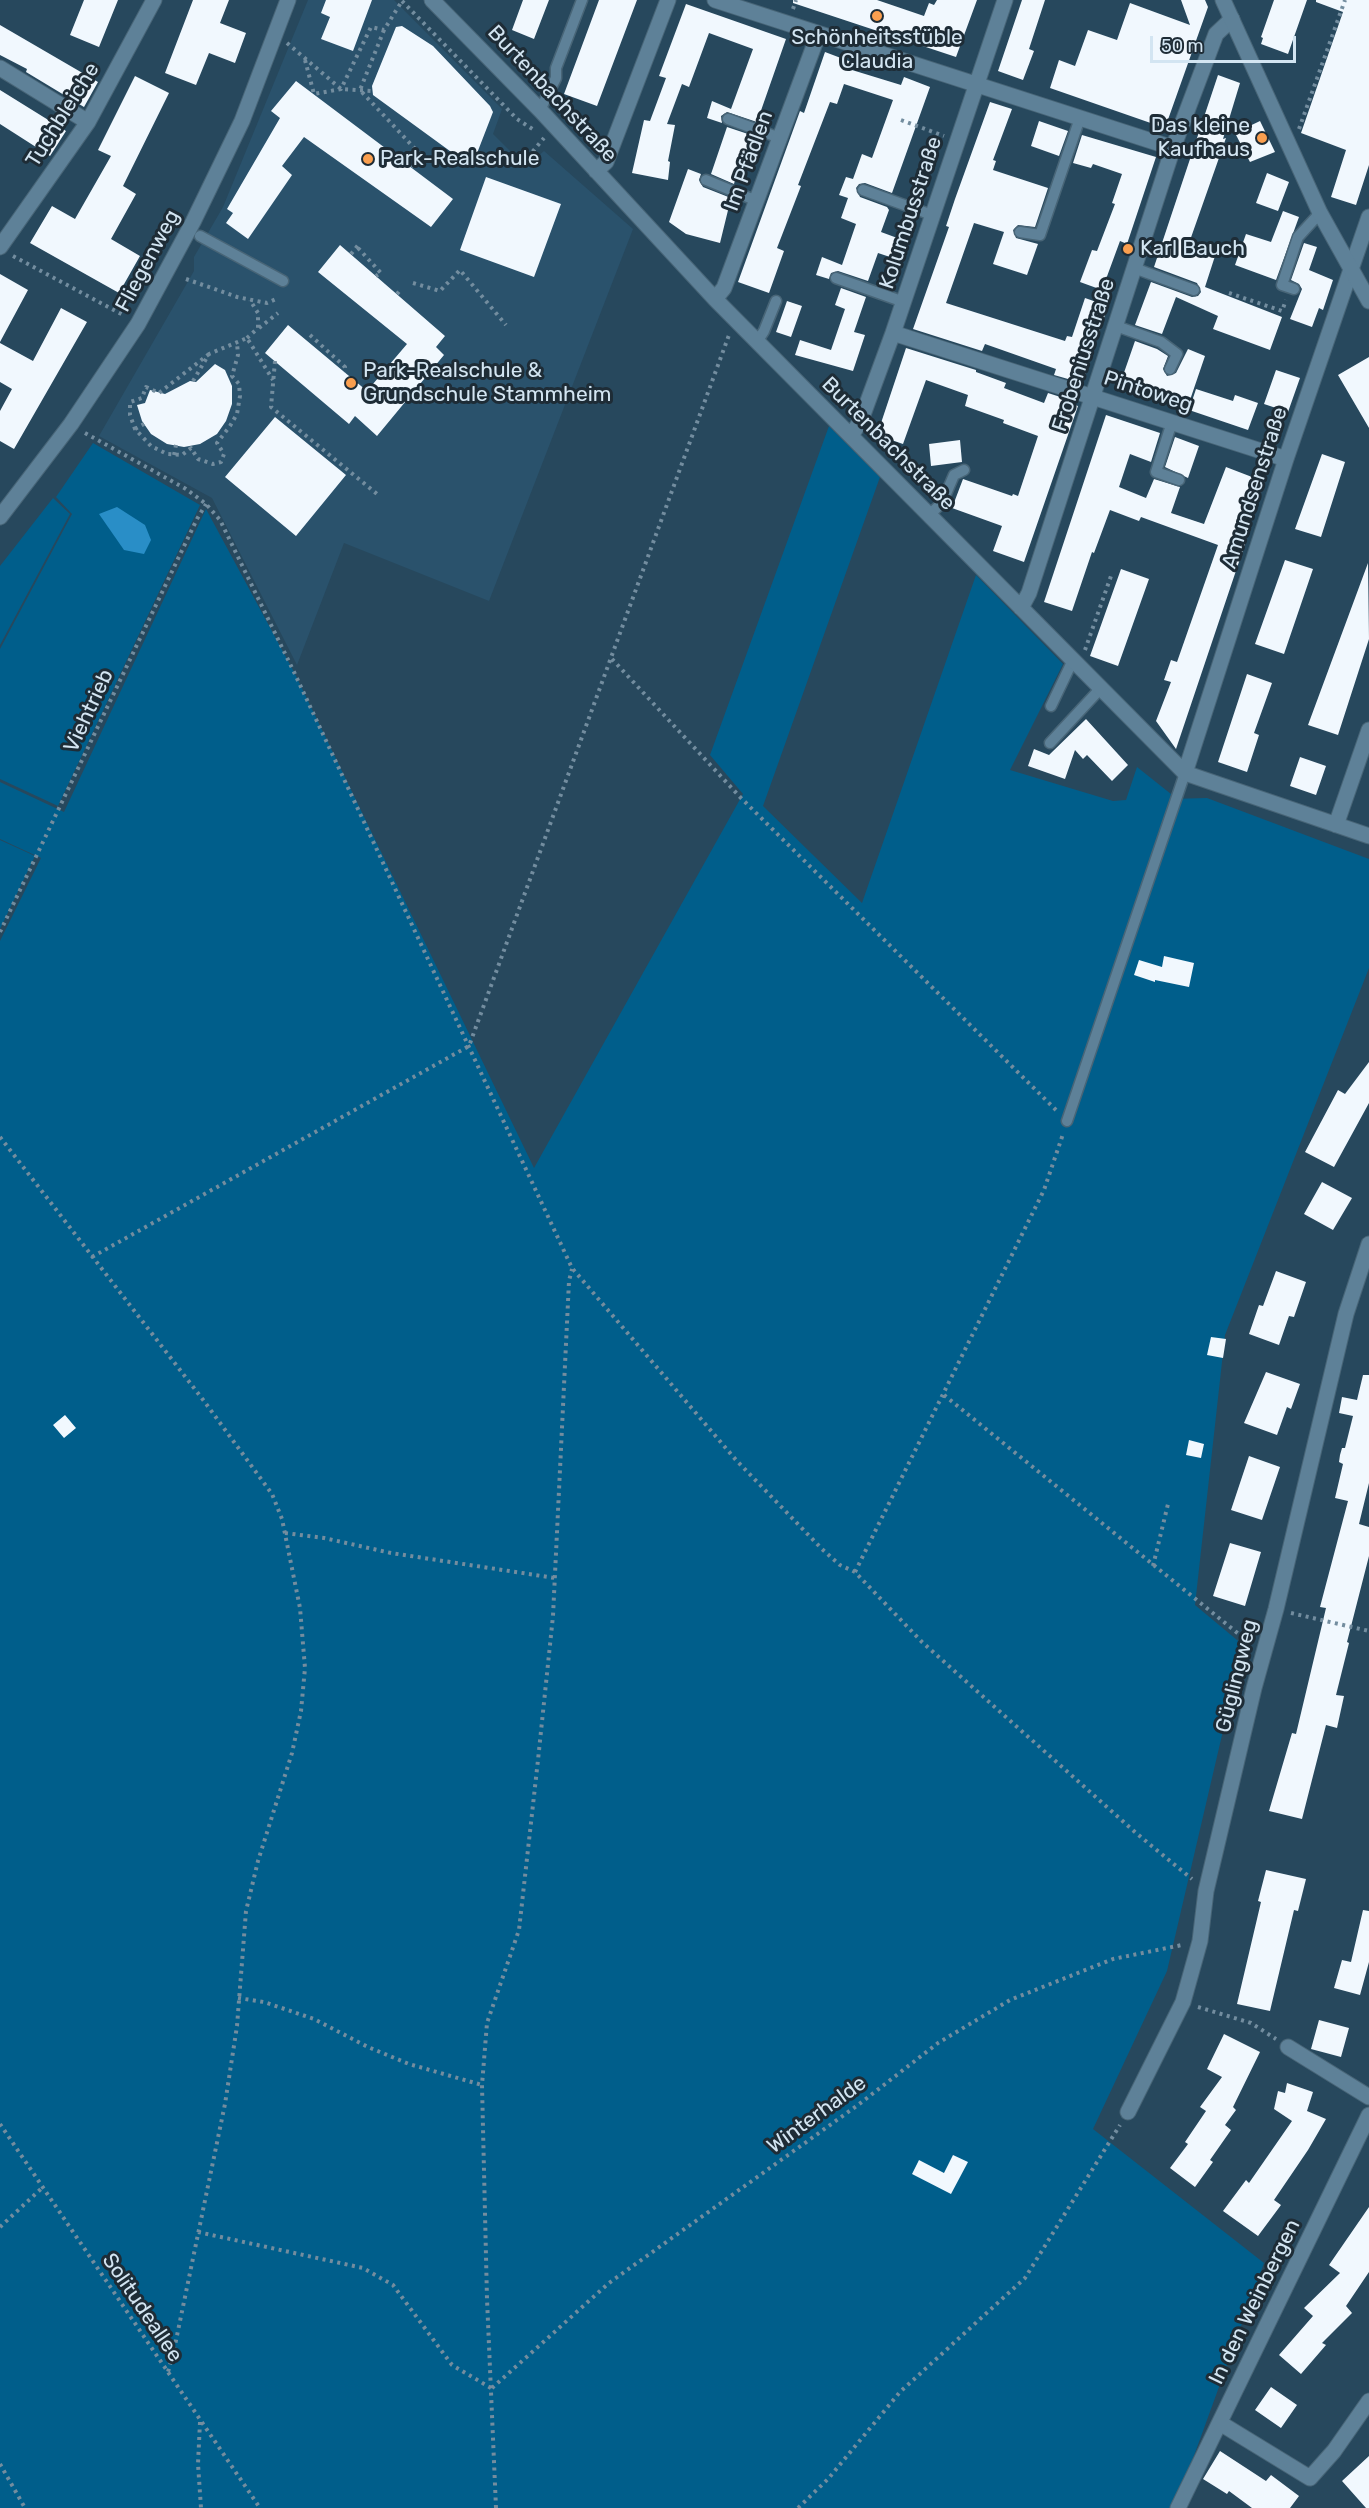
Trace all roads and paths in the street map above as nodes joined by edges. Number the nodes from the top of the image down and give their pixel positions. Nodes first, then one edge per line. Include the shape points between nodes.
1 (154, 0) edge
2 (288, 0) edge
3 (402, 0) edge
4 (432, 0) edge
5 (582, 0) edge
6 (668, 0) edge
7 (715, 0) edge
8 (1005, 0) edge
9 (1222, 0) edge
10 (1345, 0) edge
11 (1232, 19) junction
12 (384, 30) junction
13 (818, 34) junction
14 (285, 40) dead end
15 (305, 60) junction
16 (0, 68) edge
17 (975, 84) junction
18 (341, 89) junction
19 (360, 90) junction
20 (372, 91) dead end
21 (540, 110) junction
22 (728, 118) dead end
23 (1080, 118) junction
24 (901, 120) dead end
25 (88, 122) junction
26 (553, 134) junction
27 (780, 138) junction
28 (956, 142) junction
29 (1173, 148) junction
30 (1292, 150) junction
31 (523, 163) dead end
32 (411, 167) dead end
33 (596, 171) junction
34 (706, 180) dead end
35 (863, 190) dead end
36 (757, 201) junction
37 (1320, 213) junction
38 (932, 215) junction
39 (1369, 217) edge
40 (1020, 232) dead end
41 (200, 236) dead end
42 (0, 247) edge
43 (351, 254) dead end
44 (1134, 268) junction
45 (1351, 269) junction
46 (376, 276) dead end
47 (836, 278) dead end
48 (186, 279) dead end
49 (283, 281) dead end
50 (413, 282) dead end
51 (401, 289) dead end
52 (1292, 289) joint
53 (1194, 290) dead end
54 (1229, 293) dead end
55 (397, 294) dead end
56 (715, 298) junction
57 (276, 299) dead end
58 (250, 300) junction
59 (776, 301) dead end
60 (1369, 301) edge
61 (904, 302) junction
62 (278, 313) dead end
63 (738, 322) junction
64 (138, 324) junction
65 (506, 325) dead end
66 (1116, 326) junction
67 (258, 328) junction
68 (893, 333) junction
69 (310, 335) dead end
70 (247, 338) junction
71 (757, 342) junction
72 (237, 343) junction
73 (209, 354) junction
74 (275, 361) dead end
75 (1170, 369) dead end
76 (344, 372) dead end
77 (273, 380) junction
78 (193, 381) dead end
79 (1093, 396) junction
80 (227, 418) dead end
81 (233, 421) junction
82 (1172, 422) junction
83 (71, 424) junction
84 (144, 424) dead end
85 (135, 429) junction
86 (851, 436) junction
87 (176, 445) dead end
88 (174, 455) junction
89 (1286, 459) junction
90 (964, 470) dead end
91 (1179, 480) dead end
92 (377, 494) dead end
93 (206, 504) junction
94 (929, 515) junction
95 (0, 518) edge
96 (1111, 576) dead end
97 (1021, 608) junction
98 (612, 659) junction
99 (1073, 660) junction
100 (1101, 688) junction
101 (1051, 706) dead end
102 (1369, 730) edge
103 (1050, 743) dead end
104 (1185, 773) junction
105 (1336, 825) junction
106 (1369, 836) edge
107 (0, 932) edge
108 (469, 1046) junction
109 (1067, 1121) junction
110 (0, 1137) edge
111 (1369, 1244) edge
112 (92, 1257) junction
113 (572, 1268) junction
114 (944, 1395) junction
115 (1168, 1504) dead end
116 (285, 1533) junction
117 (1153, 1566) junction
118 (855, 1572) junction
119 (555, 1578) junction
120 (1276, 1609) junction
121 (1369, 1632) edge
122 (1263, 1654) junction
123 (1206, 1891) junction
124 (1200, 1941) junction
125 (238, 1998) junction
126 (1183, 2002) junction
127 (1288, 2047) joint
128 (482, 2085) junction
129 (1369, 2097) edge
130 (1128, 2112) joint
131 (1369, 2115) edge
132 (0, 2124) edge
133 (43, 2187) junction
134 (0, 2227) edge
135 (198, 2232) junction
136 (168, 2373) junction
137 (492, 2389) junction
138 (1369, 2401) edge
139 (200, 2421) junction
140 (1220, 2423) junction
141 (0, 2464) edge
142 (25, 2508) edge
143 (201, 2508) edge
144 (260, 2508) edge
145 (496, 2508) edge
146 (798, 2508) edge
147 (1178, 2508) edge

1 - 25 street, Tuchbleiche
2 - 64 street, Fliegenweg via 242,121
3 - 12 path
3 - 26 path via 517,119
4 - 21 street, Burtenbachstraße
5 - 21 lane via 556,68 556,78
6 - 33 street via 606,162
7 - 13 street
8 - 17 street, Kolumbusstraße
9 - 11 street
10 - 30 path
11 - 29 street, Frobeniusstraße via 1216,34
11 - 30 street
12 - 18 path via 371,27
12 - 19 path
13 - 17 street
13 - 27 street, Im Pfädlen
14 - 15 path
15 - 18 path
15 - 18 path via 314,94
16 - 25 street
17 - 23 street
17 - 28 street, Kolumbusstraße
18 - 19 path
19 - 20 path
19 - 32 path via 419,153
21 - 26 street, Burtenbachstraße
22 - 27 lane
23 - 29 street
23 - 40 lane via 1041,234
24 - 28 path
25 - 42 street, Tuchbleiche
26 - 31 path
26 - 33 street, Burtenbachstraße
27 - 36 street, Im Pfädlen
28 - 38 street, Kolumbusstraße
29 - 44 street, Frobeniusstraße
30 - 37 street
33 - 56 street, Burtenbachstraße
34 - 36 lane
35 - 38 lane
36 - 56 street, Im Pfädlen via 724,288
37 - 45 street
37 - 52 lane via 1298,237 1282,285
38 - 61 street, Kolumbusstraße
39 - 45 street, Amundsenstraße
41 - 49 lane
42 - 64 path
43 - 46 path via 358,246 381,273
44 - 53 lane
44 - 66 street, Frobeniusstraße
45 - 60 street
45 - 89 street, Amundsenstraße
47 - 61 lane
48 - 58 path
50 - 65 path via 440,291 460,270
51 - 55 path
52 - 54 path via 1282,311
56 - 63 street, Burtenbachstraße
57 - 58 path via 267,303
58 - 67 path via 258,313
59 - 71 lane
61 - 68 street, Kolumbusstraße
62 - 67 path
63 - 71 street, Burtenbachstraße
63 - 98 path via 730,332
64 - 83 street, Fliegenweg
66 - 75 lane via 1161,342 1177,354
66 - 79 street, Frobeniusstraße
67 - 70 path
68 - 79 street, Pintoweg
68 - 86 street, Kolumbusstraße via 861,420
69 - 76 path via 326,354 345,367
70 - 72 path
70 - 77 path
71 - 86 street, Burtenbachstraße
72 - 73 path
72 - 81 path via 238,355 230,377 239,384 240,396
73 - 78 path
73 - 85 path via 159,393 146,387 142,398 130,402
74 - 77 path
77 - 92 path via 271,407
79 - 82 street, Pintoweg
79 - 97 street, Frobeniusstraße
80 - 81 path
81 - 88 path via 217,443 224,454 221,462 213,464 198,459 191,448 182,455
82 - 89 street, Pintoweg
82 - 91 lane via 1156,472
83 - 93 path
83 - 95 street, Fliegenweg
84 - 85 path
85 - 88 path via 151,446
86 - 94 street, Burtenbachstraße
87 - 88 path
89 - 104 street, Amundsenstraße
90 - 94 lane via 954,476 942,503
93 - 107 path, Viehtrieb
93 - 108 path via 220,520 294,672
94 - 97 street, Burtenbachstraße
96 - 99 path via 1084,651
97 - 99 street, Burtenbachstraße
98 - 108 path
98 - 109 path via 740,797
99 - 100 street, Burtenbachstraße
99 - 101 lane
100 - 103 lane
100 - 104 street, Burtenbachstraße
102 - 105 street
104 - 105 street, Burtenbachstraße
104 - 109 lane
105 - 106 street, Burtenbachstraße
108 - 112 path
108 - 113 path
109 - 114 path via 1044,1190
110 - 112 path
111 - 120 street, Güglingweg via 1346,1314
112 - 116 path via 272,1494
113 - 118 path via 736,1460 822,1549
113 - 119 path
114 - 117 path
114 - 118 path
115 - 117 path
116 - 119 path
116 - 125 path via 300,1608 305,1668 301,1711 246,1911
117 - 122 path
118 - 123 path via 922,1642
119 - 128 path via 519,1930 487,2023
120 - 121 path
120 - 122 street, Güglingweg
122 - 123 street, Güglingweg
123 - 124 street, Güglingweg
124 - 126 street, Güglingweg
124 - 137 path, Winterhalde via 1113,1959 1010,2000 938,2043 609,2283
125 - 128 path via 264,2002 314,2019 409,2064
125 - 135 path via 225,2104
126 - 127 path via 1251,2023
126 - 130 street, Güglingweg
127 - 129 street
128 - 137 path
130 - 146 path via 1025,2278 900,2392 828,2479
131 - 140 street, In den Weinbergen
132 - 133 path, Solitudeallee
133 - 134 path
133 - 136 path, Solitudeallee
135 - 136 path
135 - 137 path via 363,2268 393,2285 452,2365
136 - 139 path, Solitudeallee
137 - 145 path
138 - 140 street via 1310,2478
139 - 143 path
139 - 144 path, Solitudeallee
140 - 147 street, In den Weinbergen
141 - 142 path

